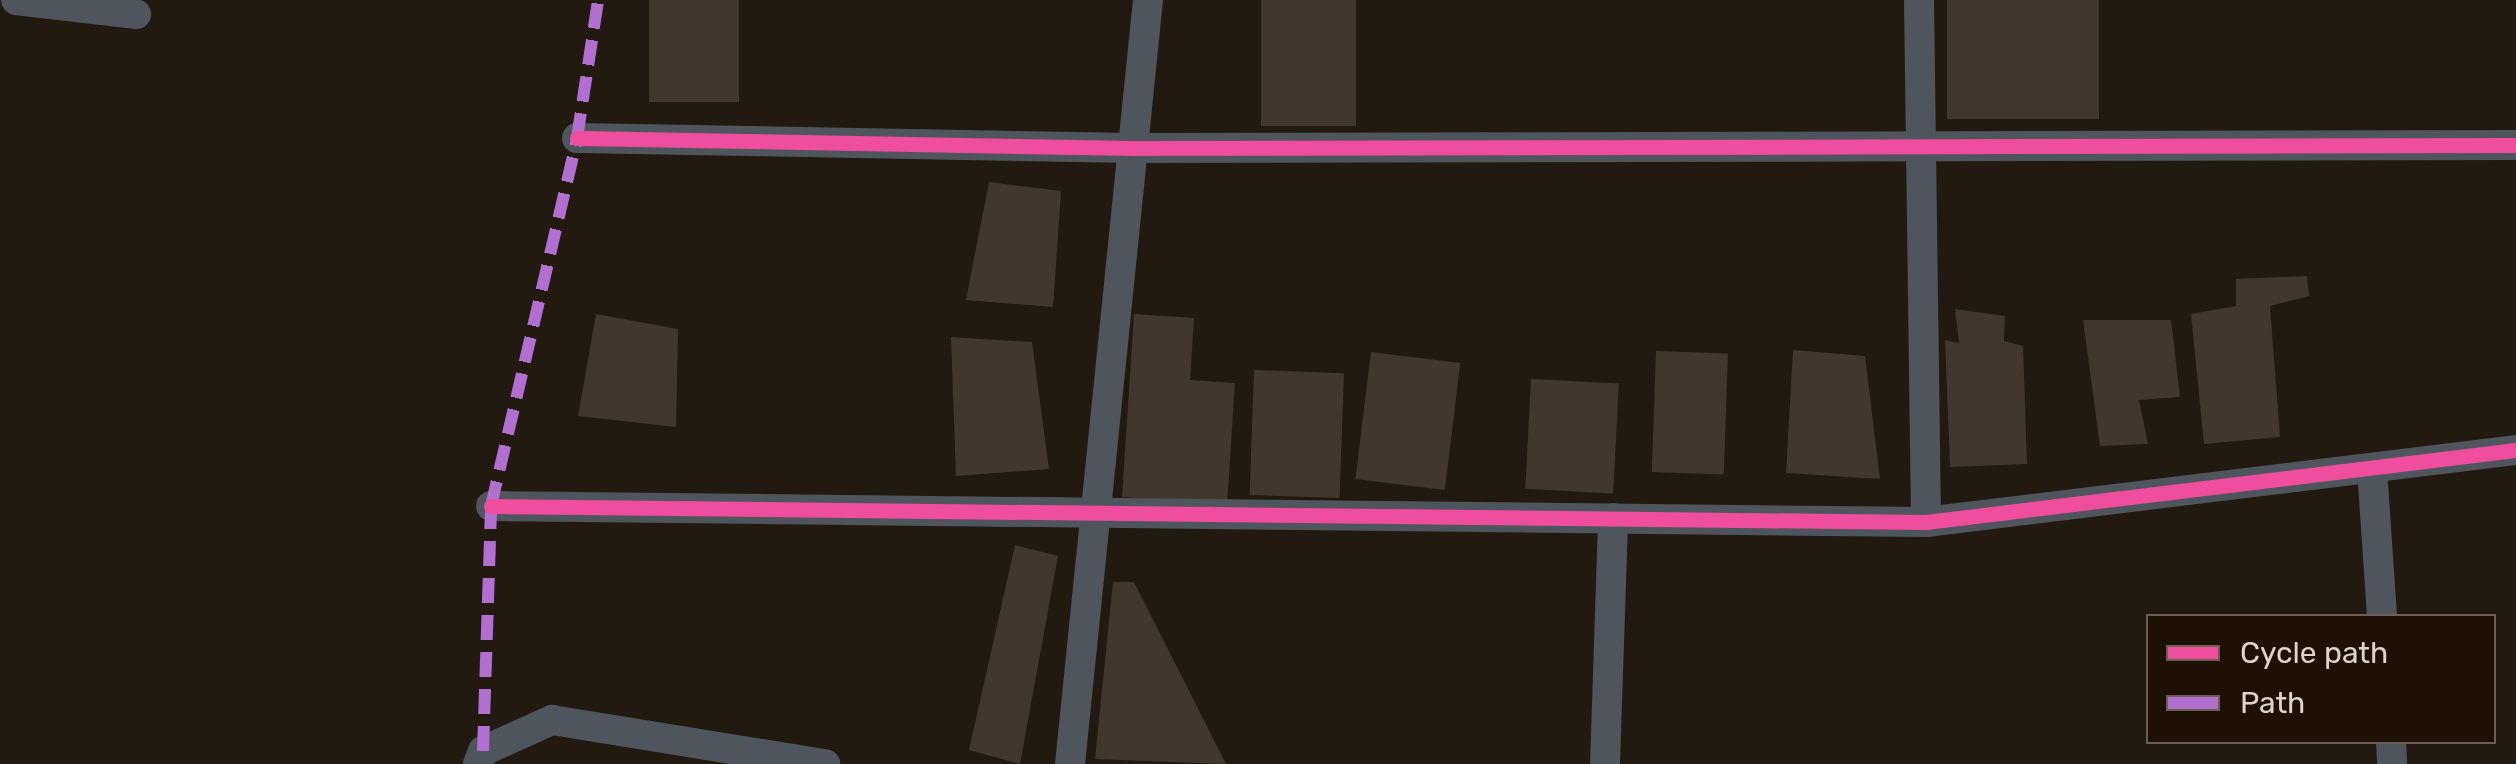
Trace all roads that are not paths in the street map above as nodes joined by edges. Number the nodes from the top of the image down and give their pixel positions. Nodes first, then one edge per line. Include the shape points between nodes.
1 (16, 0) edge
2 (1148, 0) edge
3 (1919, 0) edge
4 (136, 14) dead end
5 (577, 138) dead end
6 (2516, 145) edge
7 (1921, 146) junction
8 (1133, 148) junction
9 (2516, 450) edge
10 (2372, 469) junction
11 (491, 506) dead end
12 (1096, 513) junction
13 (1613, 518) junction
14 (1926, 522) junction
15 (2382, 614) edge
16 (478, 764) edge
17 (825, 764) edge
18 (1070, 764) edge
19 (1604, 764) edge

1 - 4 street
2 - 8 street
3 - 7 street
5 - 8 street
6 - 7 street
7 - 8 street
7 - 14 street
8 - 12 street
9 - 10 street
10 - 14 street
10 - 15 street
11 - 12 street
12 - 13 street
12 - 18 street
13 - 14 street
13 - 19 street
16 - 17 street via 484,751 552,720

